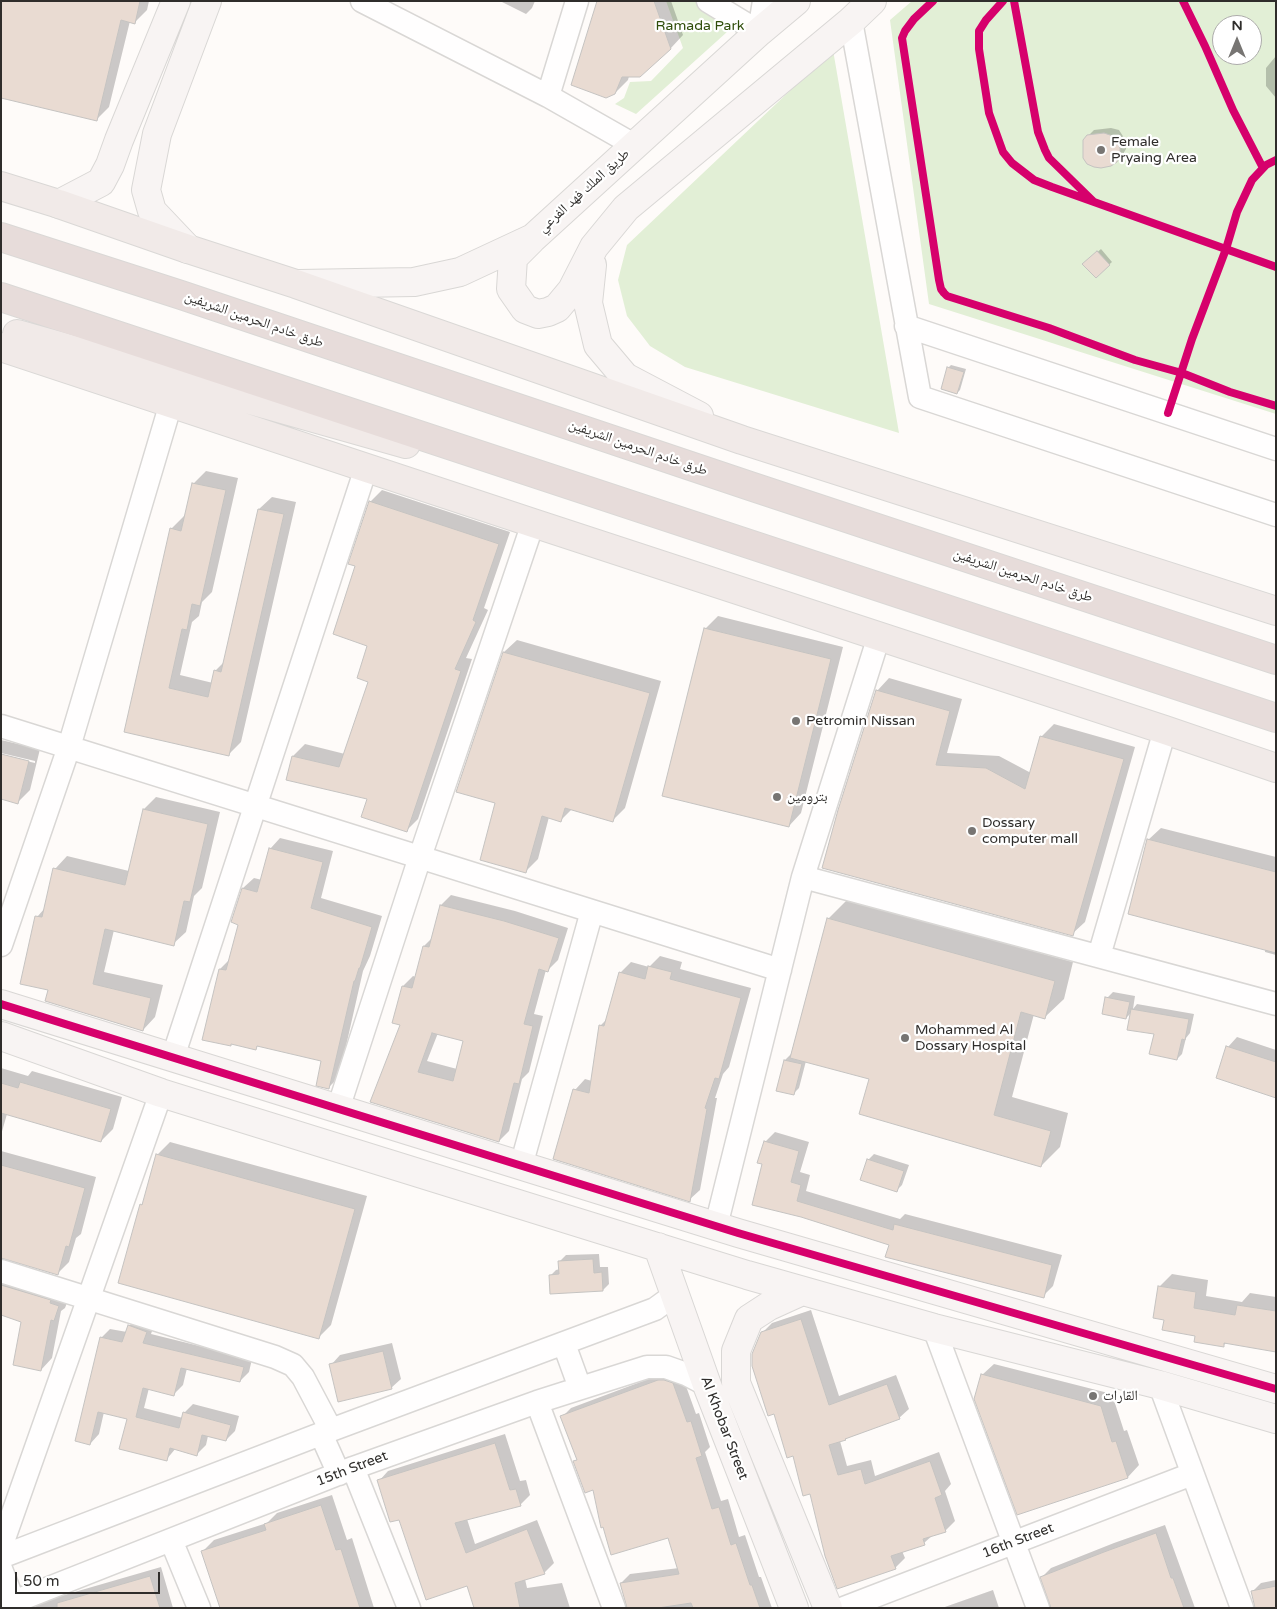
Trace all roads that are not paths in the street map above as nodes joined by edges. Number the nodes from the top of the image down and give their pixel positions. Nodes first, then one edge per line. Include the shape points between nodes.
1 (176, 1) edge
2 (207, 1) edge
3 (362, 1) edge
4 (577, 1) edge
5 (708, 1) edge
6 (764, 1) edge
7 (796, 1) edge
8 (872, 1) edge
9 (851, 21) junction
10 (759, 32) junction
11 (548, 96) junction
12 (634, 145) junction
13 (1, 186) edge
14 (59, 204) junction
15 (1, 228) edge
16 (1, 237) edge
17 (533, 238) junction
18 (594, 247) junction
19 (188, 249) junction
20 (296, 284) junction
21 (181, 295) junction
22 (1, 297) edge
23 (906, 326) junction
24 (1, 329) edge
25 (1, 347) edge
26 (171, 404) junction
27 (742, 440) junction
28 (1276, 449) edge
29 (366, 468) junction
30 (1276, 515) edge
31 (667, 517) junction
32 (533, 523) junction
33 (1276, 611) edge
34 (879, 636) junction
35 (1276, 660) edge
36 (1276, 718) edge
37 (1, 726) edge
38 (1165, 730) junction
39 (69, 747) junction
40 (1276, 768) edge
41 (256, 806) junction
42 (420, 857) junction
43 (803, 877) junction
44 (592, 911) junction
45 (1, 944) edge
46 (1099, 956) junction
47 (780, 970) junction
48 (1, 1004) edge
49 (1276, 1004) edge
50 (1, 1036) edge
51 (173, 1057) junction
52 (160, 1092) junction
53 (338, 1108) junction
54 (521, 1166) junction
55 (716, 1226) junction
56 (658, 1247) junction
57 (1, 1271) edge
58 (802, 1290) junction
59 (674, 1293) junction
60 (88, 1298) junction
61 (934, 1328) junction
62 (564, 1344) junction
63 (707, 1385) junction
64 (1160, 1385) junction
65 (580, 1388) junction
66 (1276, 1389) edge
67 (537, 1402) junction
68 (1276, 1419) edge
69 (326, 1432) junction
70 (766, 1457) junction
71 (739, 1467) junction
72 (346, 1471) junction
73 (1192, 1474) junction
74 (171, 1540) junction
75 (1014, 1543) junction
76 (1, 1547) edge
77 (1, 1557) edge
78 (1, 1569) edge
79 (10, 1606) edge
80 (199, 1608) edge
81 (409, 1608) edge
82 (614, 1608) edge
83 (794, 1608) edge
84 (828, 1608) edge
85 (844, 1608) edge
86 (1038, 1608) edge
87 (1242, 1608) edge

1 - 14 street via 101,182
2 - 19 street via 157,134 146,190 152,211
3 - 11 street
4 - 11 street
5 - 10 street
6 - 10 street
7 - 10 street, طريق الملك فهد الفرعي
8 - 9 street
9 - 18 street via 626,208
9 - 23 street
10 - 12 street, طريق الملك فهد الفرعي
11 - 12 street
12 - 17 street, طريق الملك فهد الفرعي
13 - 14 main road
14 - 19 main road
15 - 21 main road
16 - 21 highway, طرق خادم الحرمين الشريفين
17 - 18 street via 513,258 511,289 525,309 538,314 557,308 572,290
17 - 20 street, طريق الملك فهد الفرعي via 460,272 414,282
18 - 27 street via 588,303 598,346 625,377
19 - 20 main road
20 - 27 main road
21 - 35 highway, طرق خادم الحرمين الشريفين
22 - 31 highway
23 - 28 street
23 - 30 street via 920,397
24 - 31 main road
25 - 26 main road
26 - 29 main road
26 - 39 street
27 - 33 main road
29 - 32 main road
29 - 41 street
31 - 36 highway
32 - 34 main road
32 - 42 street
34 - 38 main road
34 - 43 street
37 - 39 street
38 - 40 main road
38 - 46 street
39 - 41 street
39 - 45 street
41 - 42 street
41 - 51 street
42 - 44 street
42 - 53 street
43 - 46 street
43 - 47 street
44 - 47 street
44 - 54 street
46 - 49 street
47 - 55 street
48 - 51 street
50 - 52 street
51 - 53 street
52 - 56 street
52 - 60 street
53 - 54 street
54 - 55 street
55 - 66 street
56 - 58 street
56 - 59 street, Al Khobar Street
57 - 60 street
58 - 61 street
58 - 70 street, Al Khobar Street via 749,1319 736,1351 736,1383
59 - 62 street via 655,1309
59 - 63 street, Al Khobar Street
60 - 69 street via 275,1356 293,1366 303,1377
60 - 76 street
61 - 64 street
61 - 75 street
62 - 65 street
62 - 69 street
63 - 65 street, 15th Street via 666,1367 646,1367
63 - 71 street, Al Khobar Street
64 - 68 street
64 - 73 street
65 - 67 street, 15th Street
67 - 72 street, 15th Street
67 - 82 street
69 - 72 street
69 - 77 street
70 - 71 street
70 - 84 street, Al Khobar Street
71 - 83 street, Al Khobar Street
72 - 74 street, 15th Street
72 - 81 street
73 - 75 street, 16th Street
73 - 87 street
74 - 79 street, 15th Street
74 - 80 street
75 - 85 street, 16th Street
75 - 86 street
78 - 79 street

